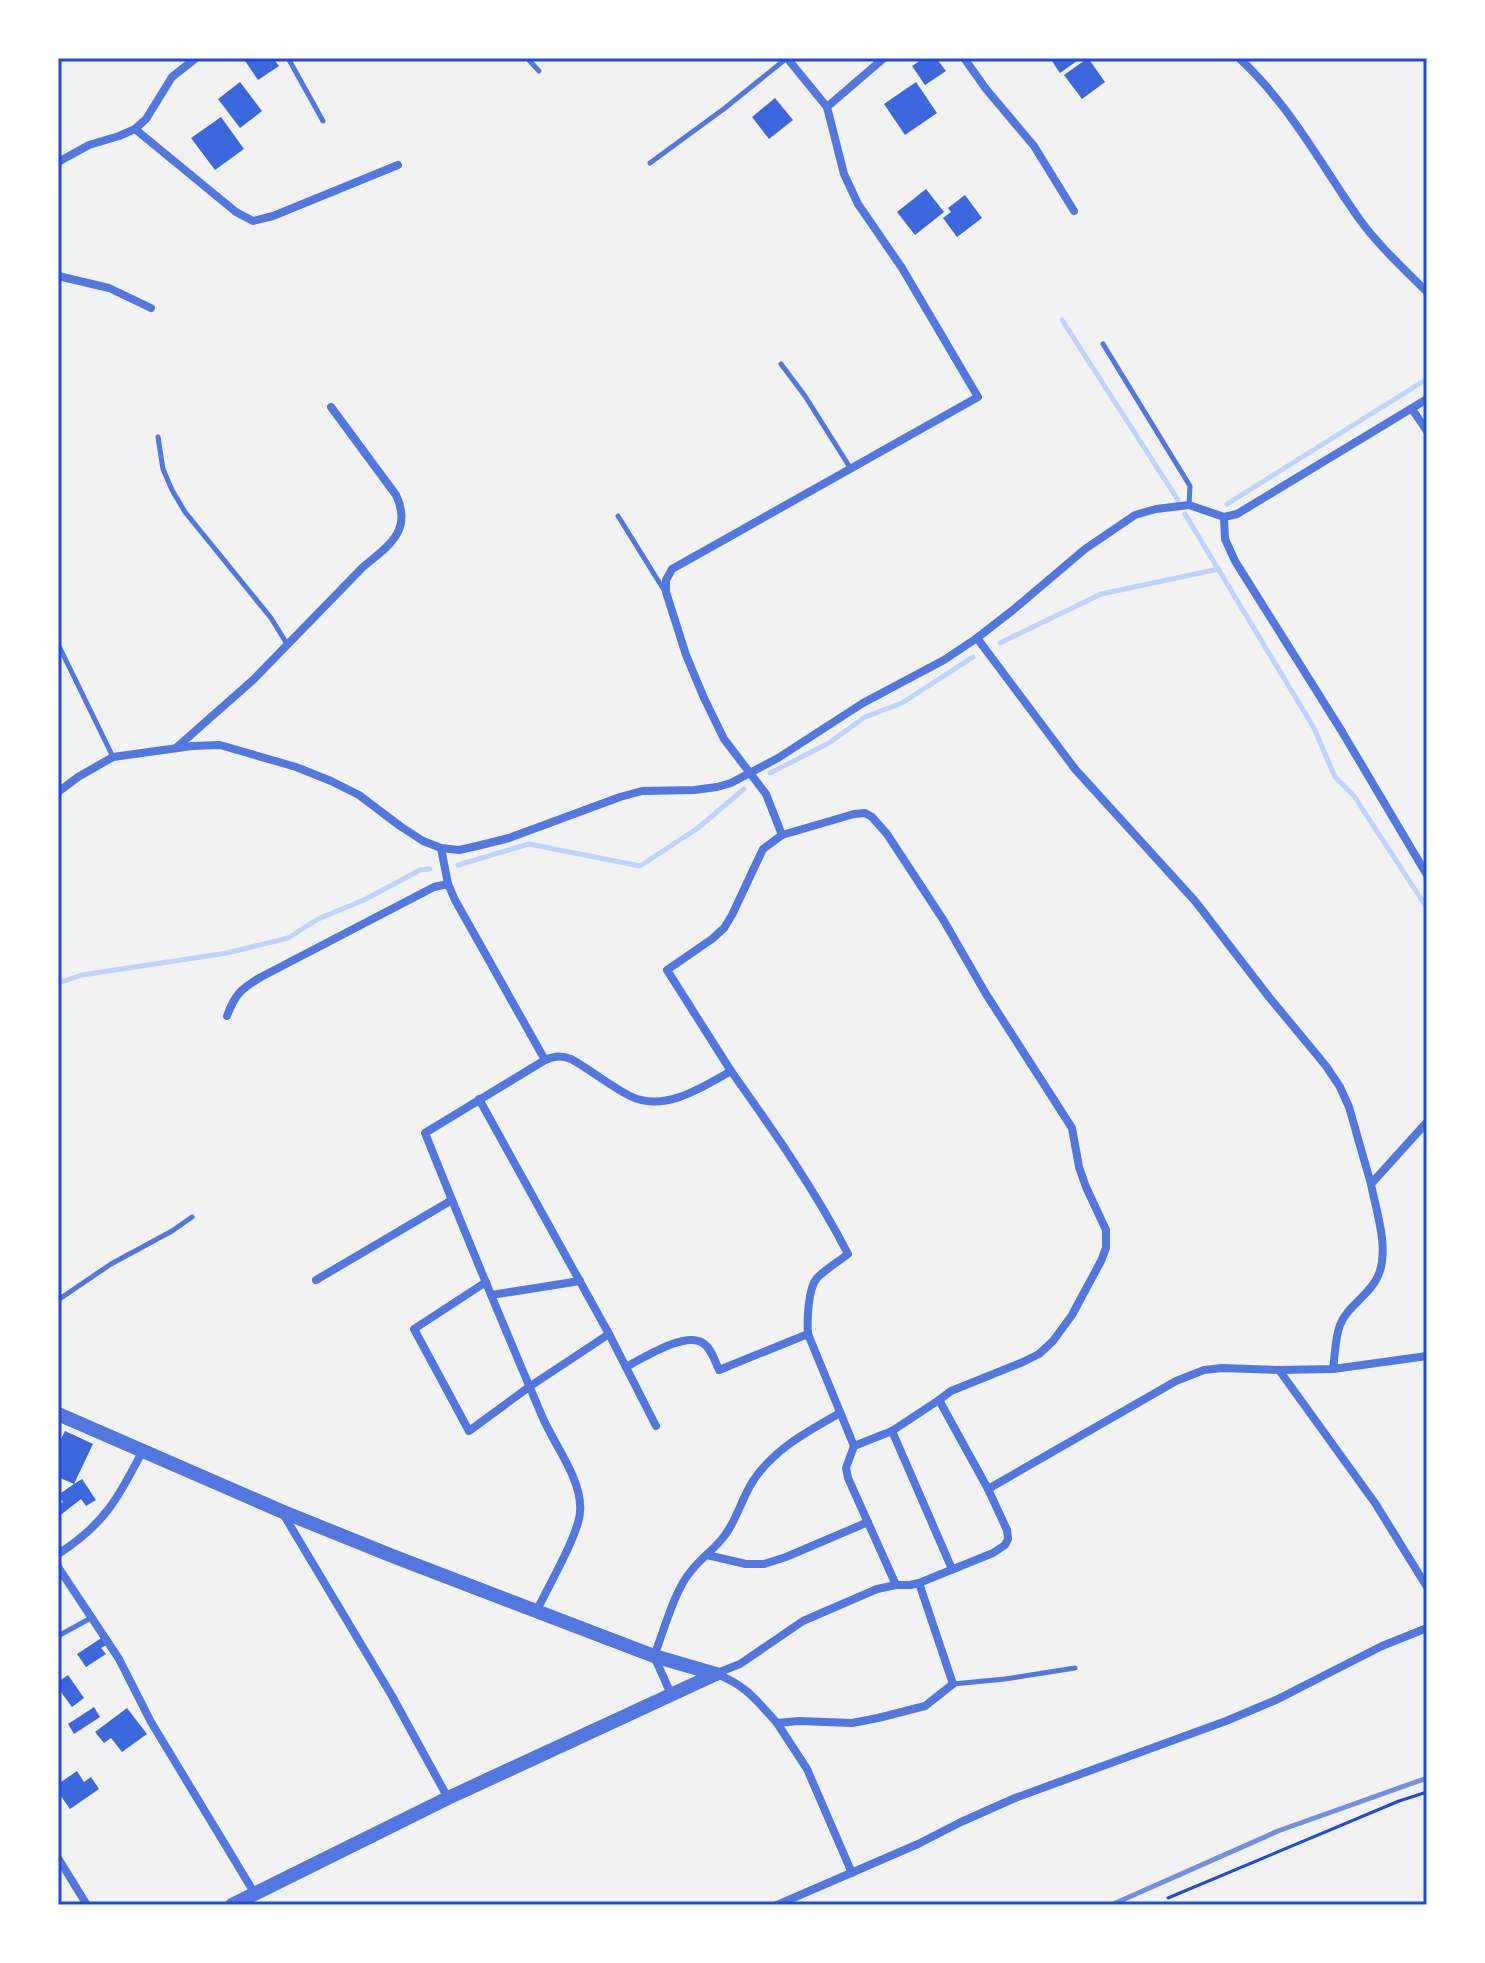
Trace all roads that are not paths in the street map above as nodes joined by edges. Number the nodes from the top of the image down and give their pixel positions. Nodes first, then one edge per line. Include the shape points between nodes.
1 (196, 58) edge
2 (288, 58) edge
3 (527, 58) edge
4 (787, 58) edge
5 (884, 58) edge
6 (964, 58) edge
7 (1239, 58) edge
8 (539, 71) dead end
9 (827, 107) junction
10 (323, 121) dead end
11 (135, 129) junction
12 (58, 162) edge
13 (650, 163) dead end
14 (398, 165) dead end
15 (1074, 211) dead end
16 (58, 276) edge
17 (1427, 292) edge
18 (151, 308) dead end
19 (1103, 344) dead end
20 (781, 364) dead end
21 (1427, 399) edge
22 (331, 407) dead end
23 (1412, 409) junction
24 (1427, 431) edge
25 (158, 437) dead end
26 (851, 469) junction
27 (1189, 505) junction
28 (618, 516) dead end
29 (1224, 517) junction
30 (666, 592) junction
31 (977, 638) junction
32 (58, 644) edge
33 (287, 644) junction
34 (176, 748) junction
35 (113, 757) junction
36 (750, 773) junction
37 (58, 792) edge
38 (782, 835) junction
39 (441, 848) junction
40 (1427, 875) edge
41 (448, 884) junction
42 (227, 1016) dead end
43 (545, 1060) junction
44 (731, 1071) junction
45 (479, 1099) junction
46 (1427, 1122) edge
47 (1371, 1184) junction
48 (452, 1200) junction
49 (192, 1217) dead end
50 (316, 1280) dead end
51 (580, 1281) junction
52 (486, 1282) junction
53 (491, 1295) junction
54 (58, 1300) edge
55 (609, 1334) junction
56 (808, 1334) junction
57 (1427, 1356) edge
58 (626, 1367) junction
59 (1333, 1369) junction
60 (1279, 1370) junction
61 (529, 1387) junction
62 (939, 1400) junction
63 (840, 1413) junction
64 (58, 1414) edge
65 (656, 1426) dead end
66 (892, 1431) junction
67 (854, 1446) junction
68 (143, 1450) junction
69 (988, 1489) junction
70 (281, 1511) junction
71 (868, 1522) junction
72 (58, 1554) edge
73 (707, 1555) junction
74 (58, 1567) edge
75 (952, 1569) junction
76 (919, 1583) junction
77 (896, 1585) junction
78 (1427, 1587) edge
79 (536, 1612) junction
80 (92, 1617) junction
81 (1427, 1628) edge
82 (58, 1636) edge
83 (654, 1656) junction
84 (1075, 1668) dead end
85 (716, 1674) junction
86 (953, 1684) junction
87 (671, 1694) junction
88 (777, 1723) junction
89 (448, 1798) junction
90 (58, 1858) edge
91 (852, 1873) junction
92 (255, 1894) junction
93 (87, 1905) edge
94 (232, 1905) edge
95 (777, 1905) edge

1 - 11 street via 172,77
2 - 10 lane
3 - 8 lane
4 - 9 street
4 - 13 lane
5 - 9 street
6 - 15 street via 1034,146
7 - 17 street via 1292,117 1362,223
9 - 26 street via 844,174 858,204 978,397
11 - 12 street
11 - 14 street via 253,221
16 - 18 street via 109,288
19 - 27 lane via 1190,486
20 - 26 lane
21 - 23 street
22 - 33 street via 396,495 402,522 395,537
23 - 24 street
23 - 29 street via 1254,505
25 - 33 lane via 163,469 185,512
26 - 30 street via 672,569
27 - 29 street
27 - 31 street via 1135,515 1112,529
28 - 30 lane
29 - 40 street via 1225,539 1235,561
30 - 36 street via 704,698 724,739
31 - 36 street
31 - 47 street via 1075,769 1195,901 1326,1066 1349,1107
32 - 35 lane
33 - 34 street
34 - 35 street
34 - 39 street via 220,745 296,767 359,795
35 - 37 street
36 - 38 street via 766,794
36 - 39 street via 717,787 642,791 509,838 459,850
38 - 44 street via 763,849 724,928 667,970
38 - 62 street via 854,814 865,813 879,824 1072,1128 1079,1167 1106,1230 1101,1261 1053,1341 1039,1354
39 - 41 street
41 - 42 street via 242,988
41 - 43 street
43 - 44 street via 571,1059 647,1101 679,1099
43 - 45 street
44 - 56 street via 800,1171 848,1254 811,1287
45 - 48 street via 425,1133
45 - 51 street
46 - 47 street
47 - 59 street via 1382,1261 1378,1278 1340,1326
48 - 50 street
48 - 52 street
49 - 54 lane
51 - 53 street
51 - 55 street
52 - 53 street
52 - 61 street via 414,1329 469,1431
53 - 61 street
55 - 58 street
55 - 61 street
56 - 58 street via 719,1370 709,1349 694,1339
56 - 63 street
57 - 59 street
58 - 65 street
59 - 60 street
60 - 69 street via 1222,1368 1189,1375
60 - 78 street via 1375,1503
61 - 79 street via 572,1476 581,1514
62 - 66 street
62 - 69 street
63 - 67 street
63 - 73 street via 771,1459
64 - 68 street
66 - 67 street
66 - 75 street
67 - 71 street via 846,1468
68 - 70 street
68 - 72 street via 99,1522
69 - 75 street via 1008,1539 1000,1550
70 - 79 street
70 - 89 street
71 - 73 street via 764,1564
71 - 77 street
73 - 83 street via 681,1586
74 - 80 street
75 - 76 street
76 - 77 street
76 - 86 street
77 - 85 street via 803,1621
79 - 83 street
80 - 82 lane
80 - 92 street
81 - 91 street via 1276,1700 1015,1798
83 - 85 street
83 - 87 street
84 - 86 lane
85 - 87 street
85 - 88 street via 746,1689
86 - 88 street via 925,1706 878,1718
87 - 89 street
88 - 91 street via 807,1769
89 - 92 street
90 - 93 street
91 - 95 street
92 - 94 street

